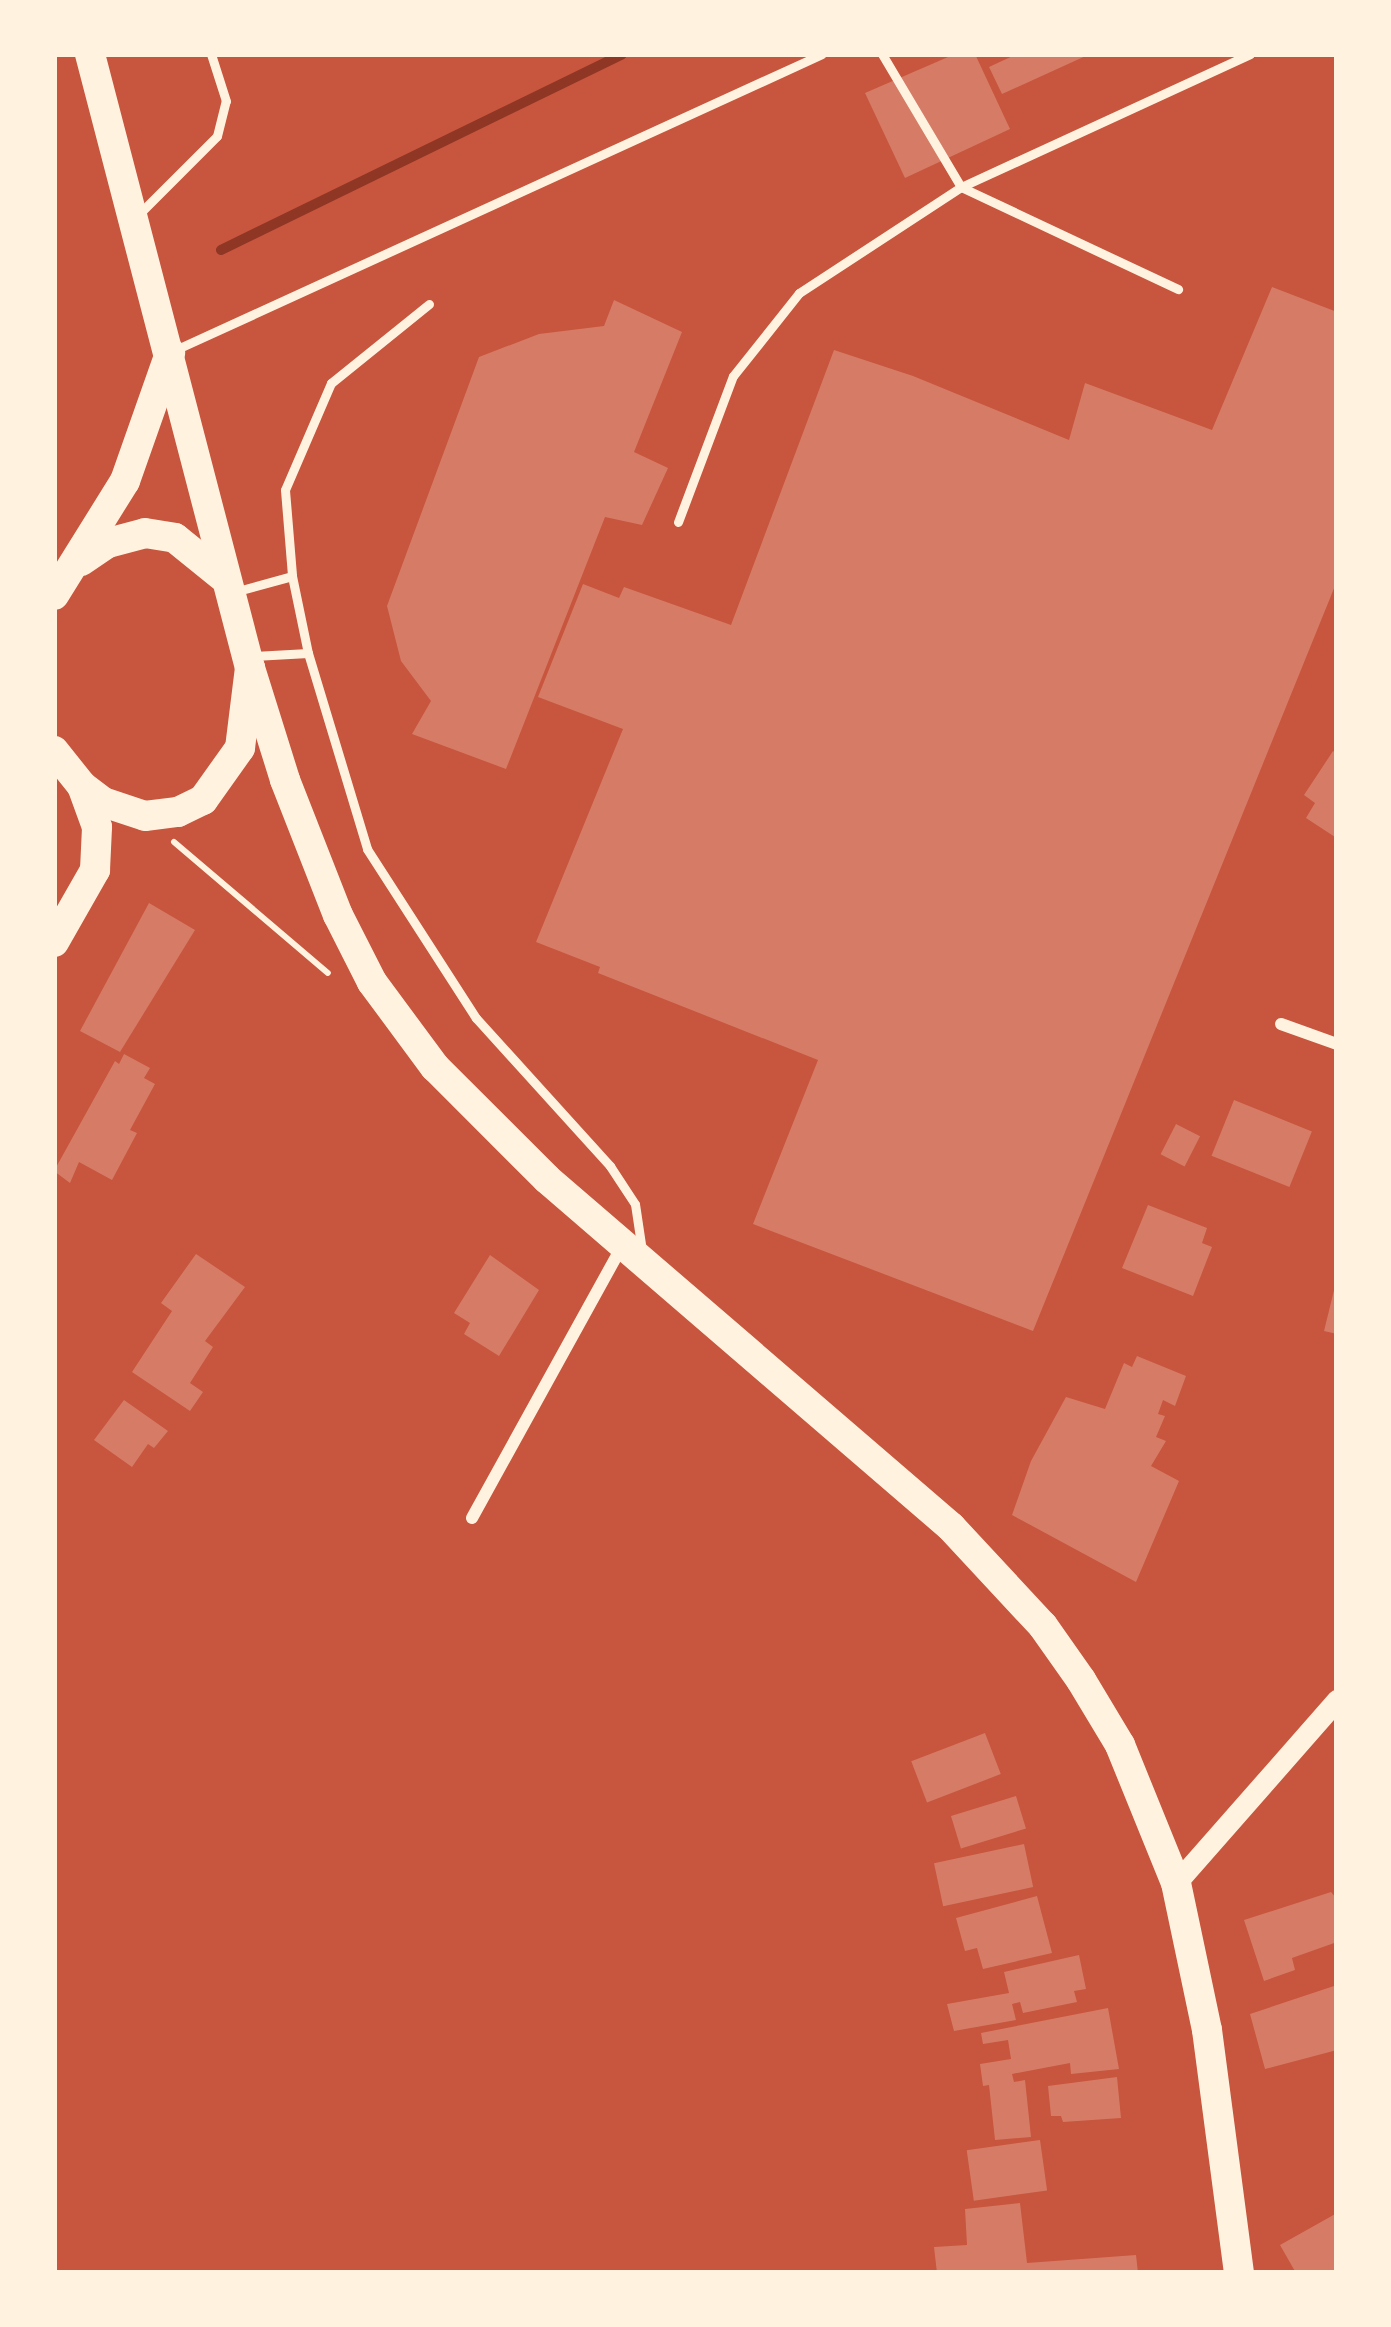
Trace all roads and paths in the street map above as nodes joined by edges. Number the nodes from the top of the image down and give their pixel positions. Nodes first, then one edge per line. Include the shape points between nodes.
1 (90, 54) edge
2 (211, 54) edge
3 (822, 54) edge
4 (882, 54) edge
5 (1250, 54) edge
6 (961, 187) junction
7 (134, 219) junction
8 (1178, 289) dead end
9 (429, 304) dead end
10 (170, 352) junction
11 (679, 522) dead end
12 (71, 568) junction
13 (292, 576) junction
14 (226, 586) junction
15 (54, 595) edge
16 (308, 653) junction
17 (249, 662) junction
18 (54, 751) edge
19 (82, 787) junction
20 (145, 816) junction
21 (54, 942) edge
22 (340, 988) dead end
23 (1282, 1024) dead end
24 (1337, 1044) edge
25 (634, 1253) junction
26 (472, 1518) dead end
27 (1337, 1700) edge
28 (1176, 1883) junction
29 (1239, 2273) edge

1 - 7 main road
2 - 7 lane via 226,101 217,136
3 - 10 lane
4 - 6 lane
5 - 6 lane
6 - 8 lane
6 - 11 lane via 799,293 733,376
7 - 10 main road
9 - 13 lane via 331,383 285,490
10 - 12 main road via 125,481
10 - 14 main road
12 - 14 main road via 108,543 145,533 201,554
12 - 15 main road
13 - 14 lane
13 - 16 lane
14 - 17 main road
16 - 17 lane
16 - 25 lane via 367,849 476,1018 610,1166 634,1204
17 - 20 main road via 240,748 226,772 202,800
17 - 25 main road via 308,843 382,997 480,1116
18 - 19 main road
19 - 20 main road
19 - 21 main road via 97,827 95,870
20 - 22 path
23 - 24 street
25 - 26 street
25 - 28 main road via 996,1570 1082,1680 1120,1745
27 - 28 street
28 - 29 main road via 1207,2030

